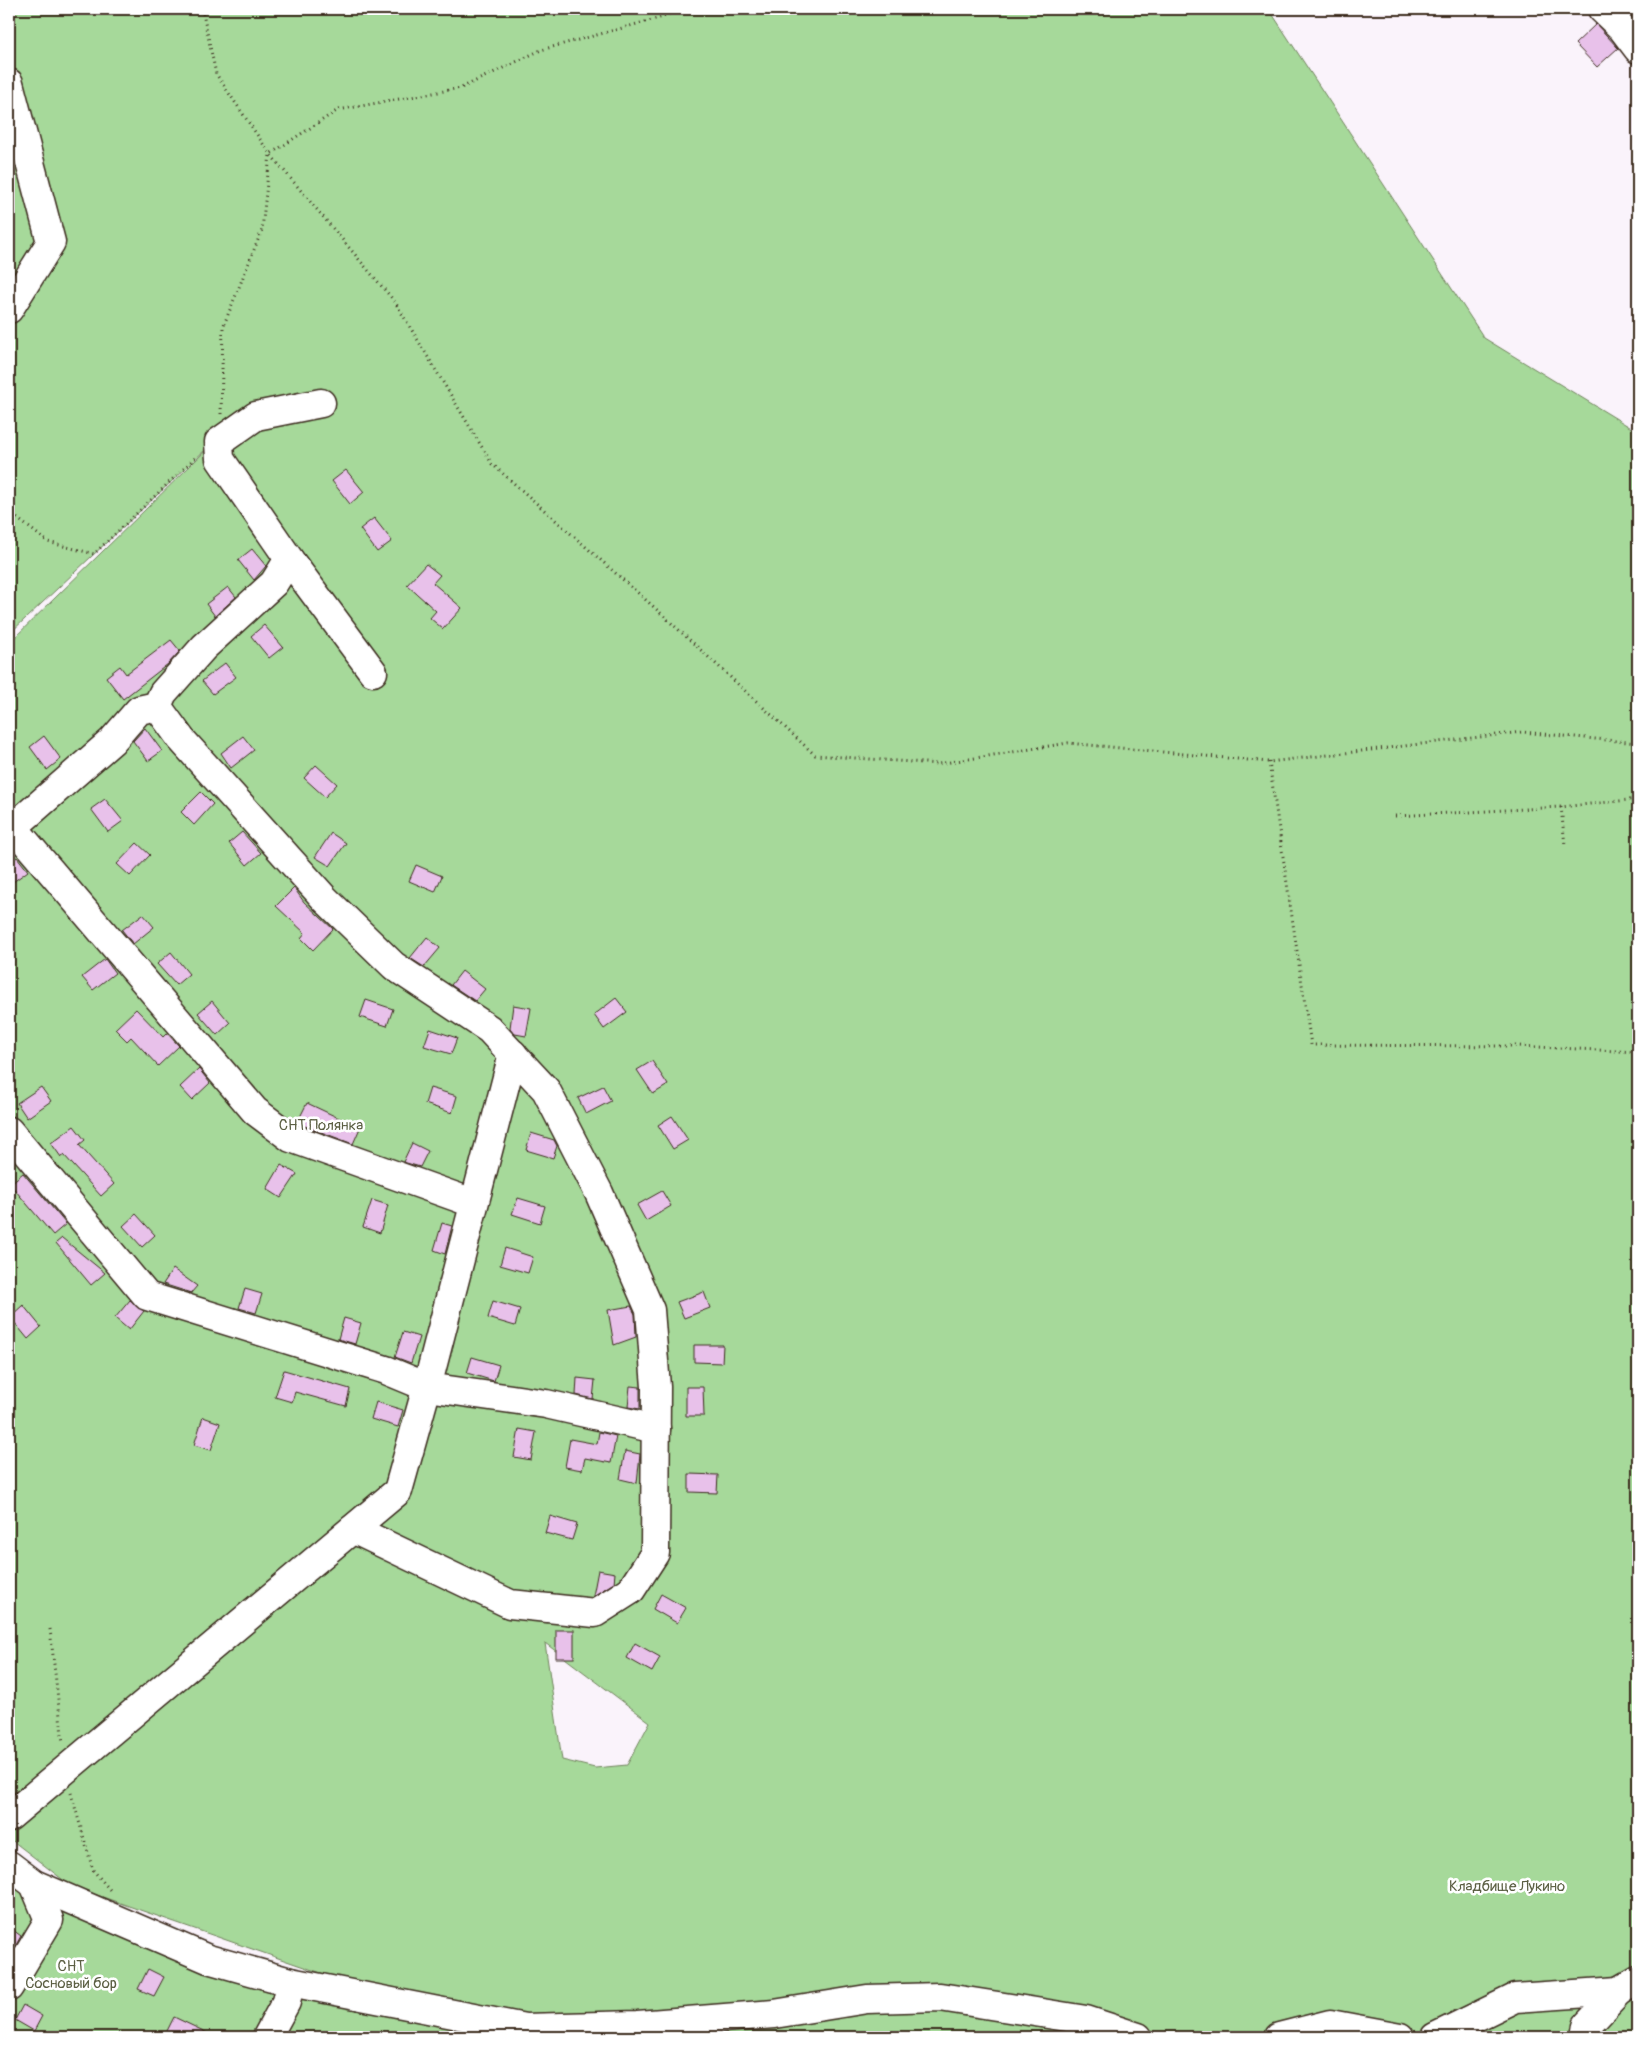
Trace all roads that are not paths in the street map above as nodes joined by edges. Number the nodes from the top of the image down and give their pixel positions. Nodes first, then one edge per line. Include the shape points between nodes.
1 (1602, 9) edge
2 (1638, 49) edge
3 (9, 84) edge
4 (9, 309) edge
5 (321, 403) dead end
6 (288, 559) junction
7 (373, 672) dead end
8 (157, 706) junction
9 (11, 829) edge
10 (513, 1054) junction
11 (9, 1131) edge
12 (473, 1202) junction
13 (427, 1387) junction
14 (656, 1429) junction
15 (352, 1529) junction
16 (9, 1816) edge
17 (9, 1865) edge
18 (34, 1884) junction
19 (290, 1982) junction
20 (1629, 1986) edge
21 (9, 1987) edge
22 (266, 2037) edge
23 (1138, 2037) edge
24 (1279, 2037) edge
25 (1400, 2037) edge
26 (1435, 2037) edge
27 (1585, 2037) edge

1 - 2 street
3 - 4 street via 50,242
5 - 6 street via 256,416 219,442 220,459
6 - 7 street
6 - 8 street via 274,583 204,647 163,692
8 - 9 street via 139,710 112,741
8 - 10 street via 181,739 325,898 394,966 489,1029
9 - 12 street via 255,1111 291,1138
10 - 12 street
10 - 14 street via 546,1090 599,1193 650,1310
11 - 13 street via 147,1296 386,1370
12 - 13 street
13 - 14 street via 546,1404
13 - 15 street via 398,1492
14 - 15 street via 655,1553 631,1590 594,1612 510,1604
15 - 16 street
17 - 18 street
18 - 19 street via 208,1959
18 - 21 street via 49,1920
19 - 22 street via 286,2002
19 - 23 street via 524,2028 638,2026 774,2014 866,1999 940,1997 1086,2020
20 - 26 street via 1515,1998
20 - 27 street via 1587,2025
24 - 25 street via 1330,2024

